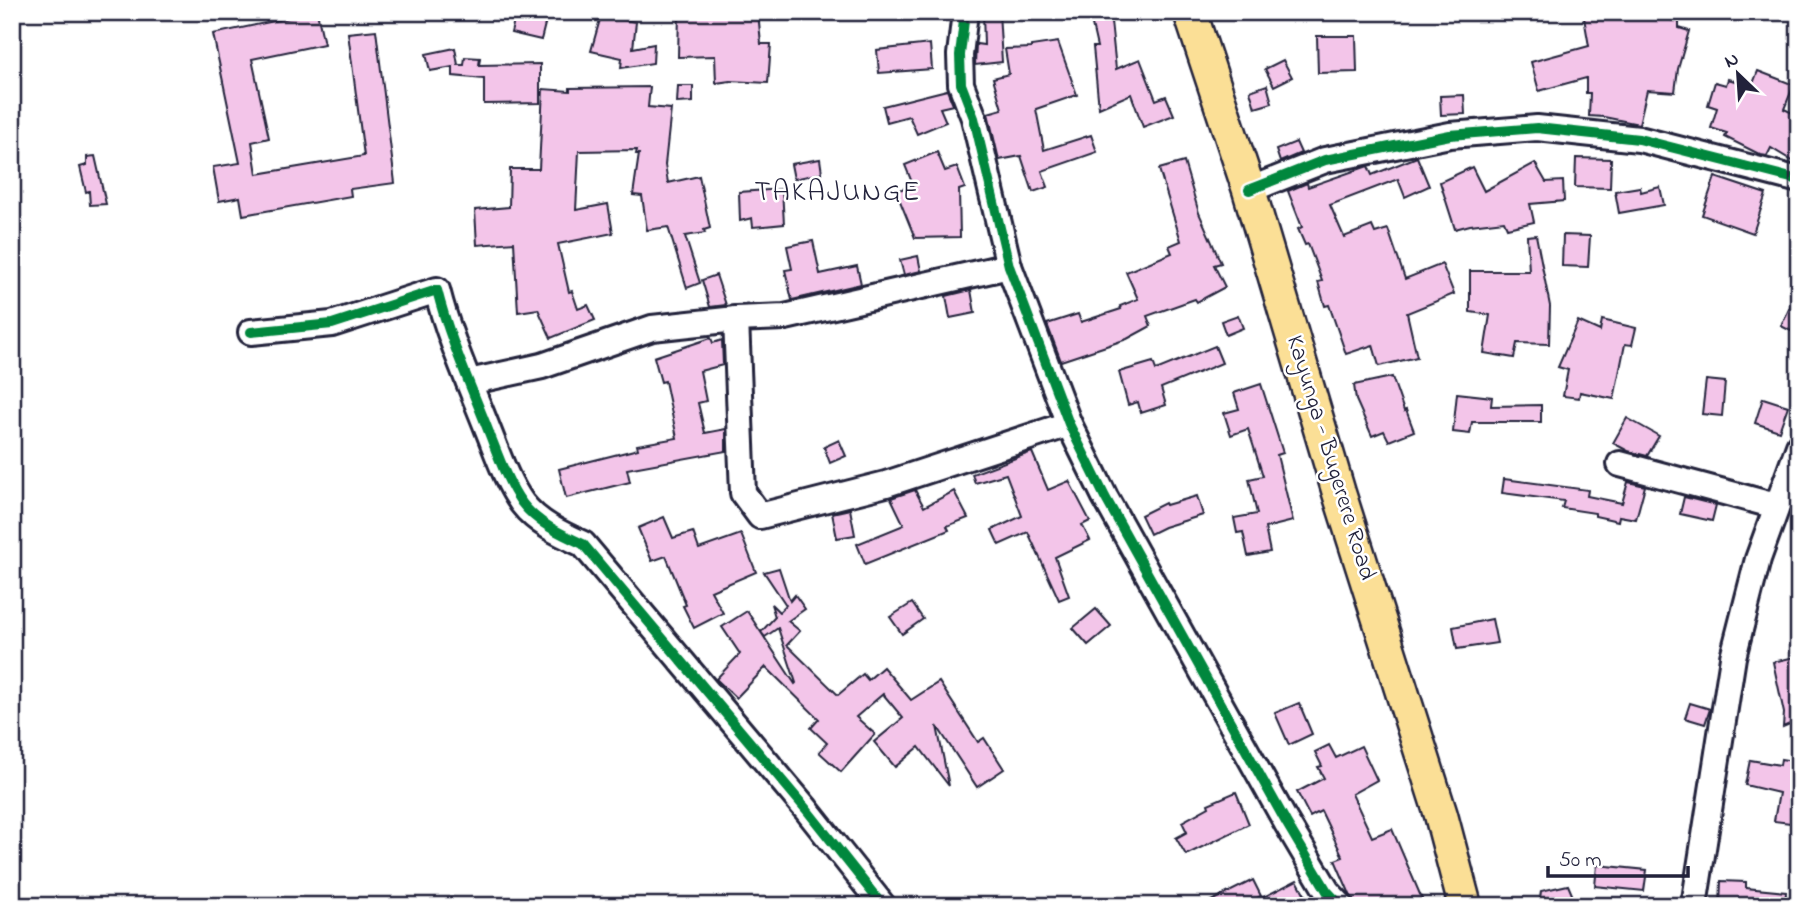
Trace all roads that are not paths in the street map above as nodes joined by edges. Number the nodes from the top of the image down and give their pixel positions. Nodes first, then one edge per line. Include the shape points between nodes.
1 (965, 12) edge
2 (1190, 12) edge
3 (1799, 180) edge
4 (1249, 190) junction
5 (1009, 266) junction
6 (736, 318) junction
7 (251, 332) dead end
8 (469, 382) junction
9 (1069, 424) junction
10 (1799, 446) edge
11 (1620, 464) dead end
12 (1776, 506) junction
13 (883, 906) edge
14 (1341, 906) edge
15 (1465, 906) edge
16 (1693, 906) edge

1 - 5 street via 961,84 974,118
2 - 4 main road, Kayunga - Bugerere Road
3 - 4 street via 1639,139 1537,128 1450,135 1337,157
4 - 15 main road, Kayunga - Bugerere Road
5 - 6 street via 785,317
5 - 9 street
6 - 8 street via 652,328 542,366
6 - 9 street via 743,493 760,516 886,484
7 - 8 street via 332,324 437,290
8 - 13 street via 523,505 557,532 583,544
9 - 14 street via 1286,822 1326,891
10 - 12 street
11 - 12 street
12 - 16 street via 1733,657

